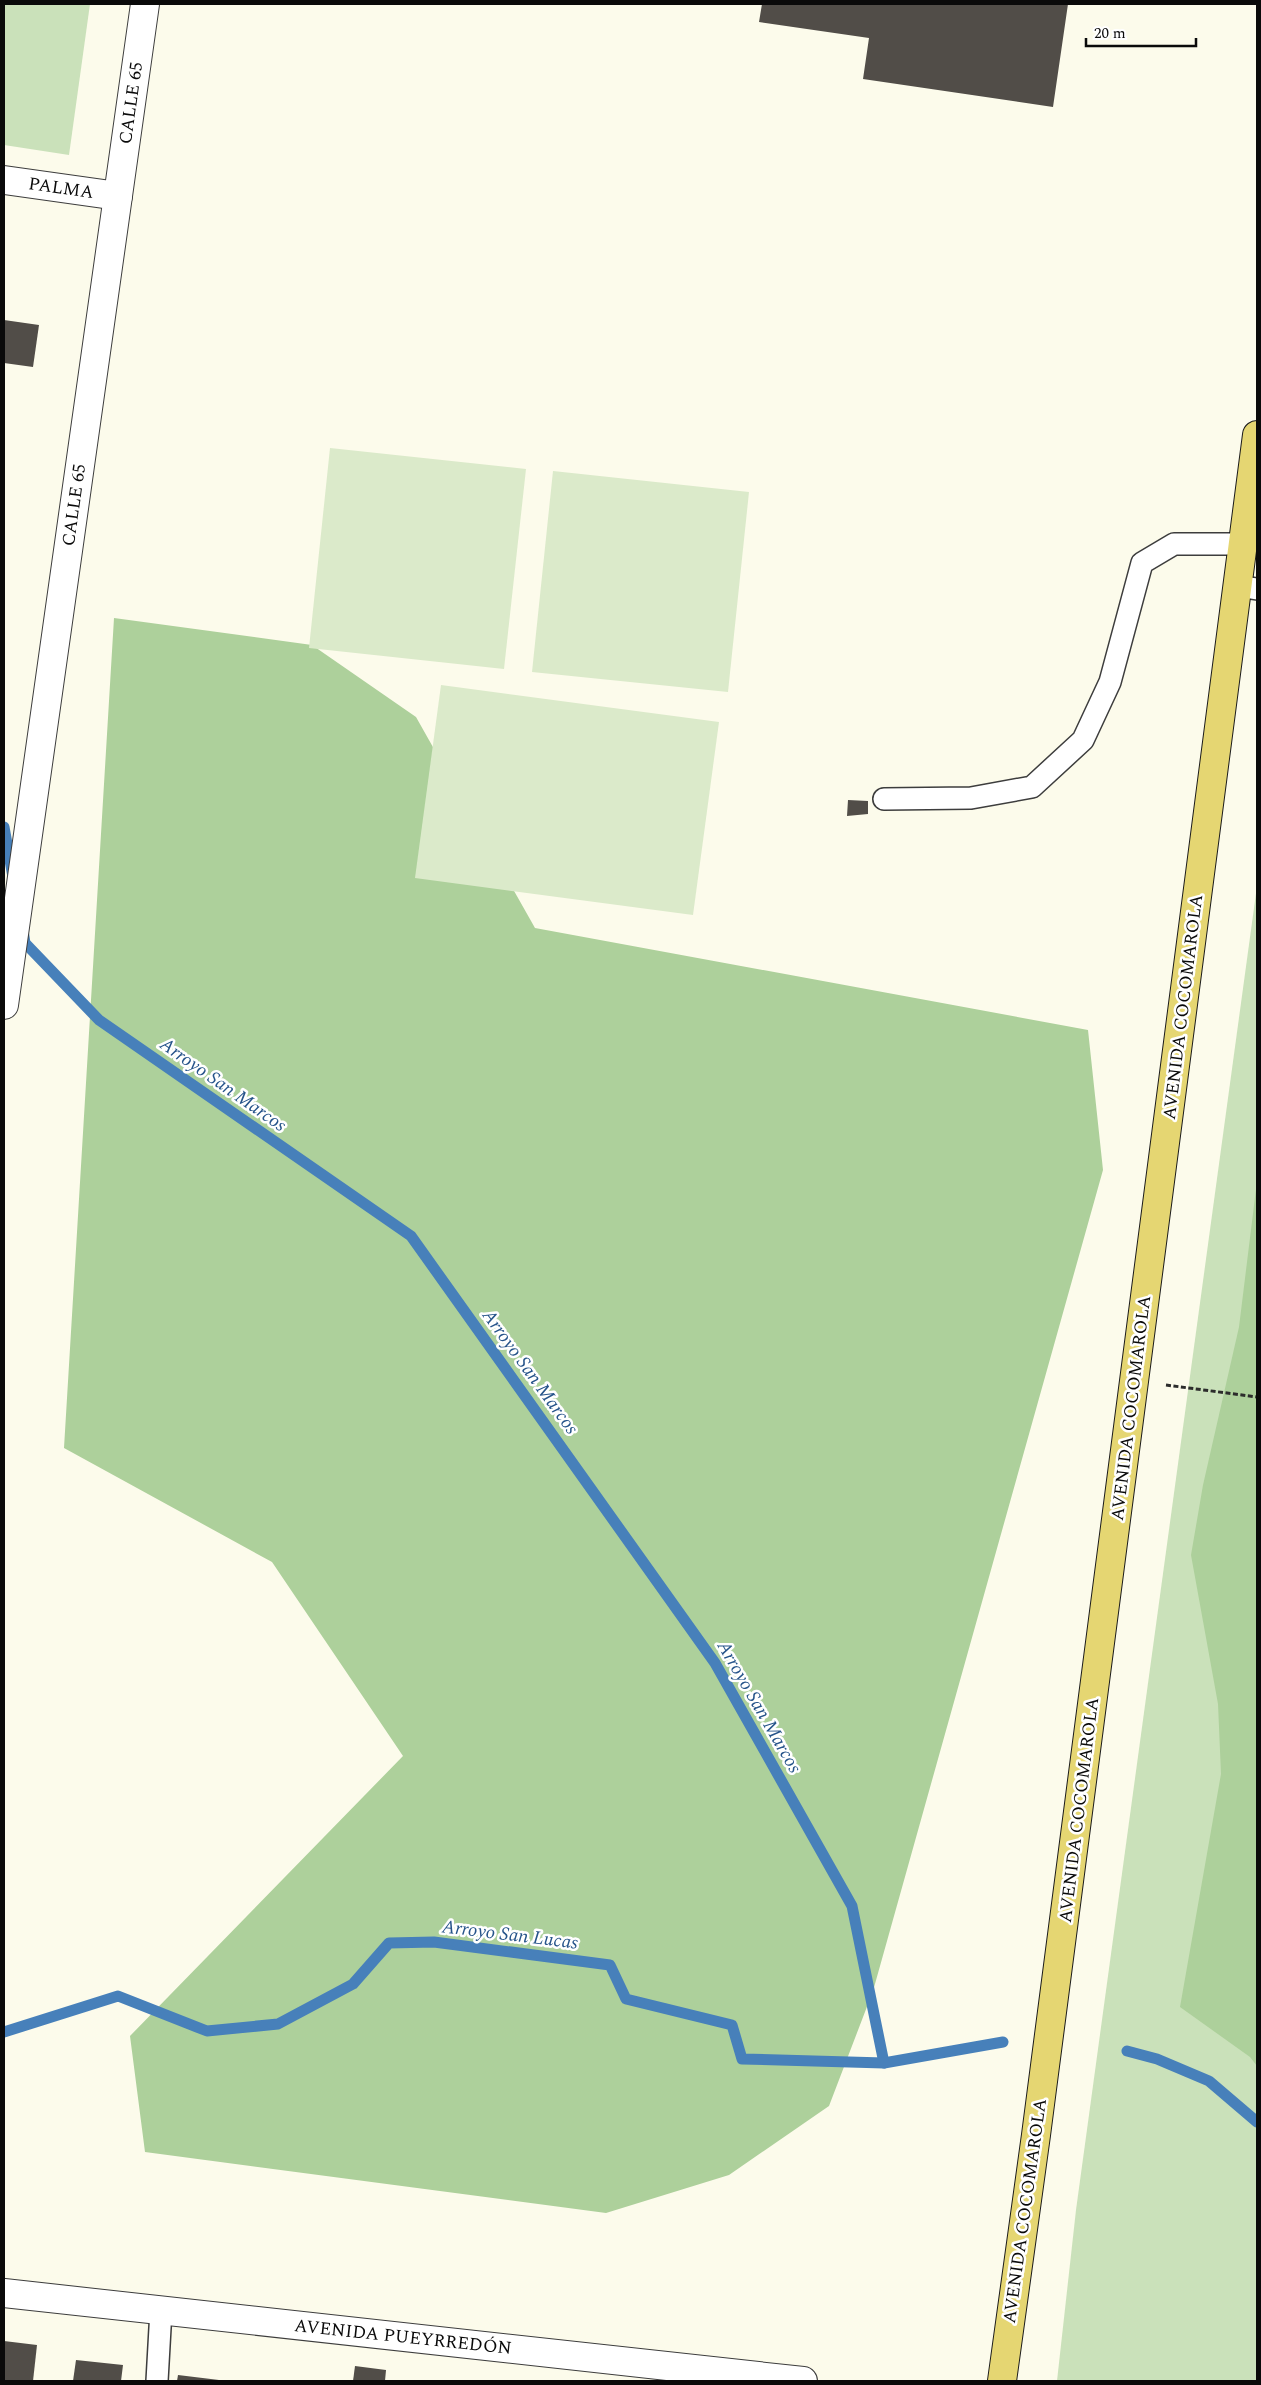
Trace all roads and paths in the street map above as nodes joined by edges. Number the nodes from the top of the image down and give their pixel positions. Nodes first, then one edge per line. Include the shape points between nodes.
1 (145, 4) edge
2 (4, 180) edge
3 (118, 196) junction
4 (1257, 435) edge
5 (1244, 544) junction
6 (1248, 588) edge
7 (884, 799) dead end
8 (7, 959) edge
9 (4, 1005) edge
10 (1134, 1380) junction
11 (1257, 1398) edge
12 (4, 2293) edge
13 (162, 2310) junction
14 (156, 2381) edge
15 (803, 2381) edge
16 (1002, 2381) edge

1 - 3 street, CALLE 65
2 - 3 street, PALMA
3 - 8 street, CALLE 65 via 28,833
4 - 5 main road, AVENIDA COCOMAROLA
5 - 6 main road, AVENIDA COCOMAROLA
5 - 7 lane via 1174,544 1142,563 1110,682 1083,740 1032,786 971,798
6 - 10 main road, AVENIDA COCOMAROLA
8 - 9 street, CALLE 65
10 - 11 path
10 - 16 main road, AVENIDA COCOMAROLA
12 - 13 street, AVENIDA PUEYRREDÓN
13 - 14 lane
13 - 15 street, AVENIDA PUEYRREDÓN

